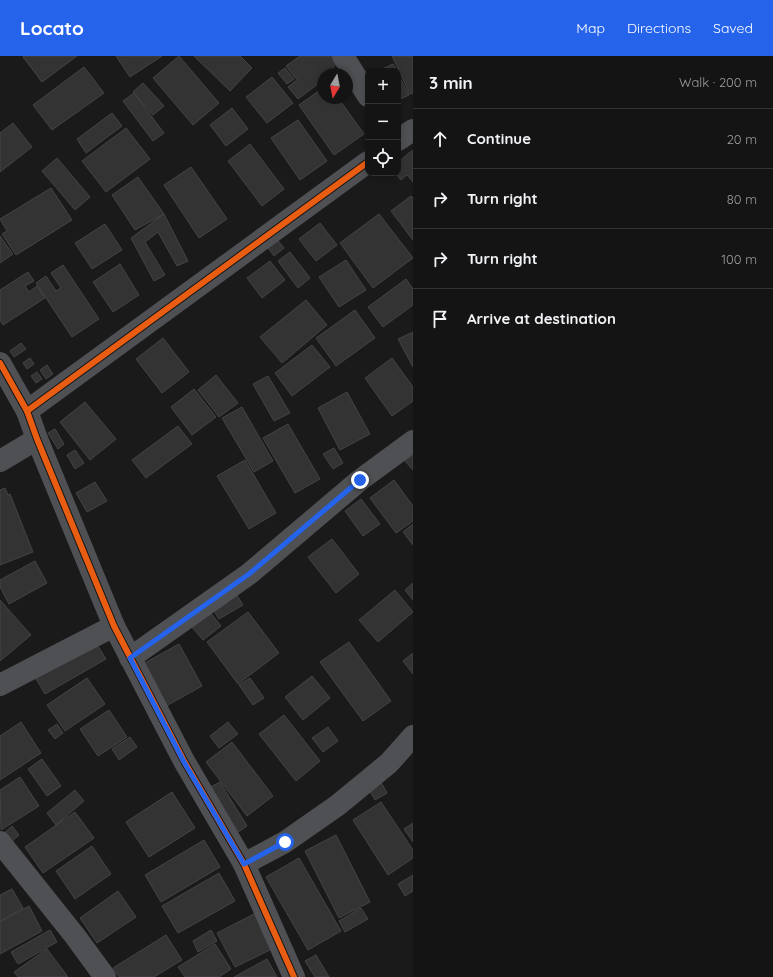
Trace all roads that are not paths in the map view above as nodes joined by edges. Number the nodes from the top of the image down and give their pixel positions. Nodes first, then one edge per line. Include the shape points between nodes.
1 (343, 56) edge
2 (365, 91) edge
3 (413, 130) edge
4 (401, 138) edge
5 (365, 164) edge
6 (0, 363) edge
7 (27, 411) junction
8 (37, 439) junction
9 (413, 441) edge
10 (0, 461) edge
11 (114, 626) junction
12 (130, 658) junction
13 (0, 685) edge
14 (413, 736) edge
15 (0, 842) edge
16 (244, 864) junction
17 (104, 977) edge
18 (294, 977) edge

1 - 2 street
3 - 4 street
5 - 7 street
6 - 7 street
7 - 8 street
8 - 10 street
8 - 11 street
9 - 12 street via 360,480 249,574
11 - 12 street
11 - 13 street
12 - 16 street via 184,762
14 - 16 street via 389,763 338,805 285,842
15 - 17 street via 75,936
16 - 18 street

